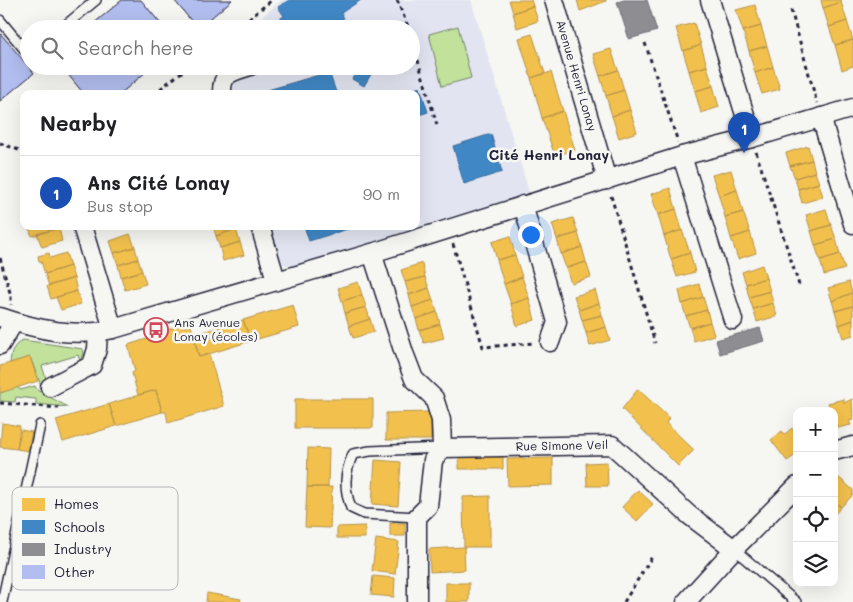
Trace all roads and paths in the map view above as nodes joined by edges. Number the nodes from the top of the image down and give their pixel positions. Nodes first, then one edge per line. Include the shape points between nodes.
1 (96, 0) edge
2 (272, 0) edge
3 (397, 0) edge
4 (554, 0) edge
5 (710, 0) edge
6 (790, 10) dead end
7 (0, 20) edge
8 (72, 20) edge
9 (247, 20) edge
10 (405, 20) edge
11 (645, 43) dead end
12 (20, 44) edge
13 (420, 68) edge
14 (178, 75) edge
15 (228, 75) edge
16 (159, 90) edge
17 (222, 90) edge
18 (853, 108) edge
19 (821, 117) junction
20 (437, 125) dead end
21 (752, 138) junction
22 (0, 143) edge
23 (20, 150) edge
24 (682, 156) junction
25 (607, 180) junction
26 (523, 205) junction
27 (853, 224) edge
28 (448, 229) junction
29 (83, 230) edge
30 (261, 230) edge
31 (372, 253) junction
32 (0, 258) edge
33 (276, 280) junction
34 (799, 285) dead end
35 (8, 320) edge
36 (733, 320) dead end
37 (106, 331) junction
38 (550, 342) joint
39 (655, 344) dead end
40 (0, 345) edge
41 (50, 387) dead end
42 (0, 403) edge
43 (59, 408) dead end
44 (40, 424) dead end
45 (853, 446) edge
46 (442, 448) junction
47 (838, 450) edge
48 (27, 487) edge
49 (793, 490) edge
50 (417, 518) junction
51 (734, 549) junction
52 (12, 555) edge
53 (653, 555) dead end
54 (2, 602) edge
55 (417, 602) edge
56 (624, 602) edge
57 (686, 602) edge
58 (796, 602) edge

1 - 8 lane
2 - 9 path
3 - 10 path
4 - 25 street, Avenue Henri Lonay
5 - 21 street
6 - 19 path
7 - 12 lane
11 - 24 path
13 - 20 path
14 - 16 path
15 - 17 street
18 - 19 street
19 - 21 street
19 - 27 street
21 - 24 street
21 - 34 path
22 - 23 path
24 - 25 street
24 - 36 street
25 - 26 street
25 - 39 path
26 - 28 street
26 - 38 street via 557,322
28 - 31 street
28 - 38 path via 483,347
29 - 37 street
30 - 33 street
31 - 33 street
31 - 46 street via 414,379 434,398 441,420
32 - 35 path via 10,296
33 - 37 street
35 - 37 street via 62,333
35 - 40 street
37 - 41 street via 92,365
42 - 43 path
44 - 48 lane
45 - 47 street
46 - 50 street via 432,460 428,506
46 - 50 lane via 353,454 347,466 345,492 351,508 364,514
46 - 51 street, Rue Simone Veil via 612,445 689,515
49 - 51 street
50 - 55 street
51 - 57 street
51 - 58 lane
52 - 54 lane
53 - 56 path

